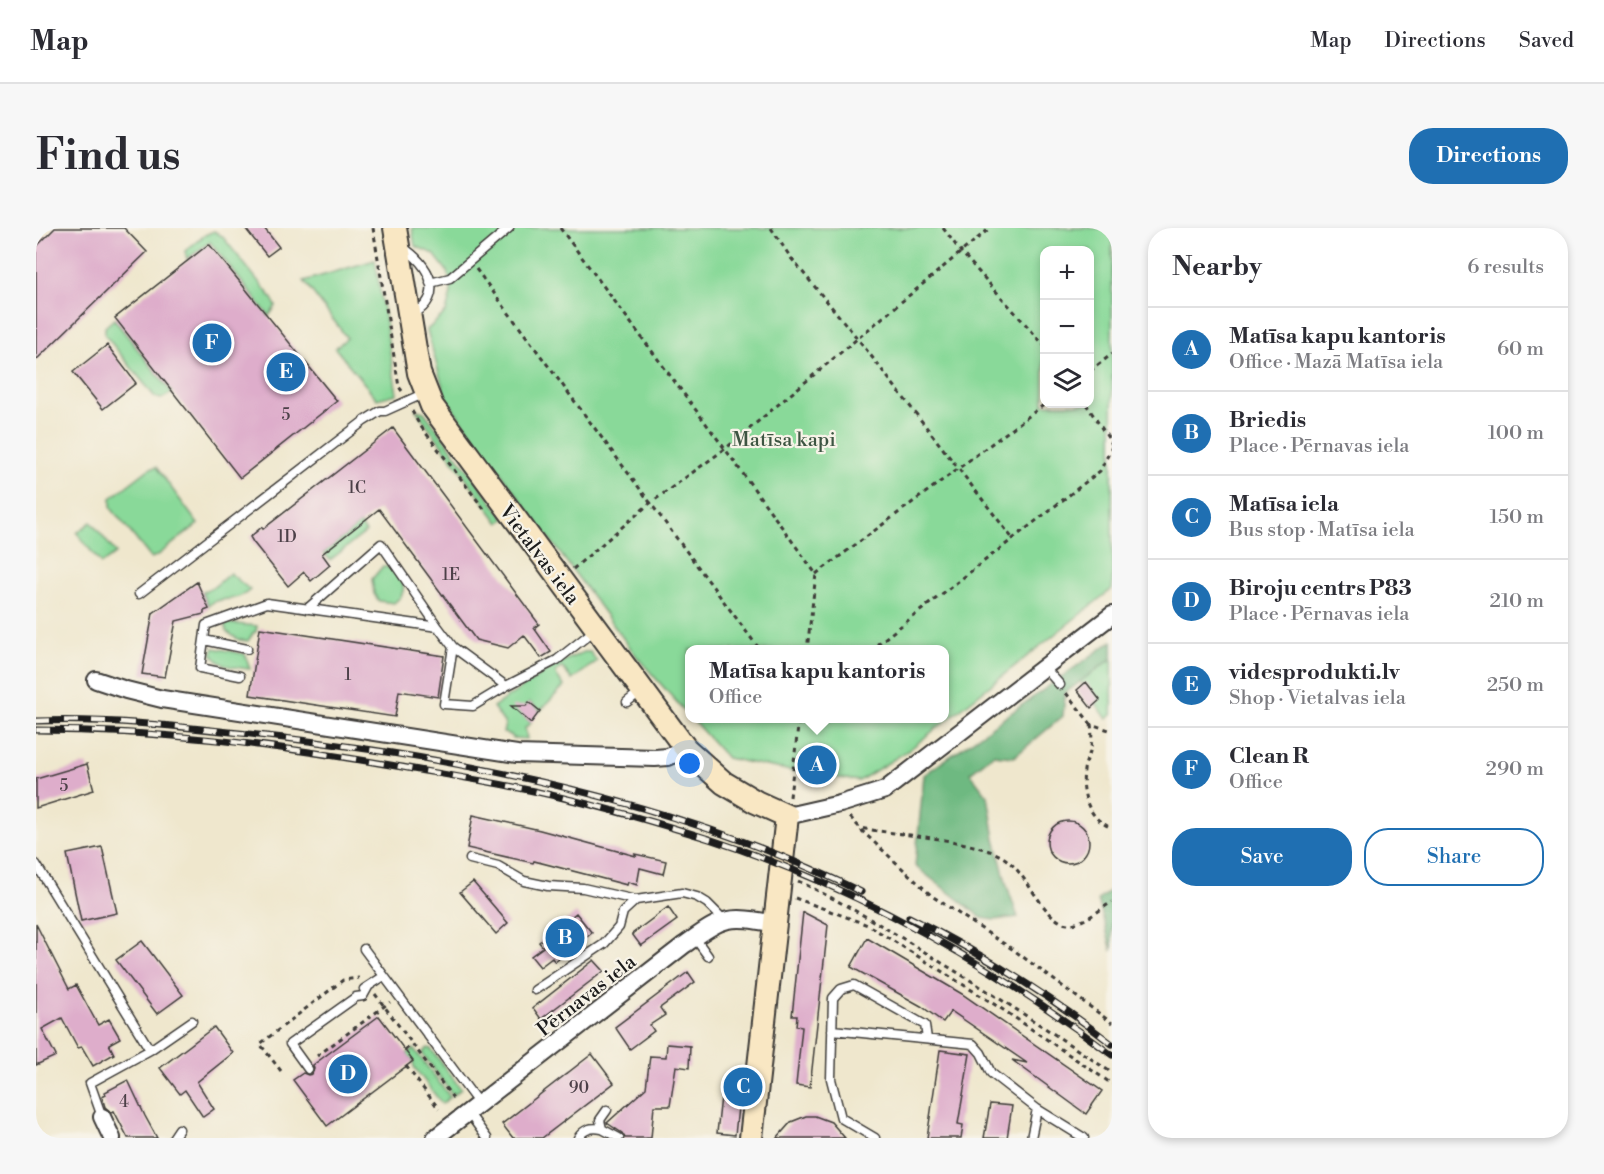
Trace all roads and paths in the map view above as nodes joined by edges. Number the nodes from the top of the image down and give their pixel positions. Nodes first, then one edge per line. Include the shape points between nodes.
1 (508, 228) edge
2 (560, 228) edge
3 (771, 228) edge
4 (943, 228) edge
5 (990, 228) edge
6 (396, 236) edge
7 (961, 252) junction
8 (470, 261) junction
9 (430, 283) junction
10 (409, 317) junction
11 (858, 339) junction
12 (1040, 341) edge
13 (1112, 354) edge
14 (1094, 367) edge
15 (426, 393) junction
16 (1040, 408) edge
17 (1088, 408) edge
18 (1112, 446) edge
19 (725, 449) junction
20 (958, 469) junction
21 (650, 504) junction
22 (1013, 539) junction
23 (569, 572) dead end
24 (816, 574) junction
25 (139, 594) dead end
26 (307, 609) junction
27 (1112, 615) edge
28 (438, 627) junction
29 (596, 629) junction
30 (204, 640) junction
31 (756, 645) edge
32 (808, 645) edge
33 (876, 645) edge
34 (453, 647) junction
35 (247, 649) dead end
36 (1044, 667) junction
37 (240, 676) dead end
38 (96, 680) dead end
39 (1060, 685) joint
40 (506, 686) junction
41 (798, 723) edge
42 (1091, 724) junction
43 (1112, 731) edge
44 (686, 749) junction
45 (840, 804) junction
46 (787, 816) junction
47 (860, 828) junction
48 (1112, 828) edge
49 (470, 859) dead end
50 (36, 864) edge
51 (794, 879) dead end
52 (791, 896) dead end
53 (636, 900) junction
54 (1112, 902) edge
55 (723, 920) junction
56 (775, 924) junction
57 (695, 938) junction
58 (364, 949) dead end
59 (708, 956) dead end
60 (384, 976) junction
61 (369, 987) junction
62 (535, 990) dead end
63 (398, 995) junction
64 (384, 1006) junction
65 (192, 1021) dead end
66 (1112, 1023) edge
67 (832, 1030) junction
68 (427, 1033) junction
69 (927, 1039) junction
70 (412, 1044) junction
71 (150, 1050) junction
72 (405, 1050) dead end
73 (317, 1056) dead end
74 (406, 1066) dead end
75 (308, 1069) dead end
76 (280, 1071) dead end
77 (1112, 1073) edge
78 (1112, 1084) edge
79 (453, 1098) dead end
80 (474, 1108) junction
81 (439, 1109) dead end
82 (1037, 1109) junction
83 (607, 1110) dead end
84 (102, 1117) joint
85 (179, 1129) dead end
86 (602, 1129) junction
87 (112, 1138) edge
88 (174, 1138) edge
89 (435, 1138) edge
90 (487, 1138) edge
91 (578, 1138) edge
92 (619, 1138) edge
93 (751, 1138) edge
94 (875, 1138) edge
95 (1031, 1138) edge
96 (1084, 1138) edge

1 - 8 lane
2 - 19 path
3 - 11 path
4 - 7 path
5 - 7 path
6 - 9 lane via 423,266
6 - 10 street, Vietalvas iela
7 - 11 path
7 - 12 path
8 - 9 lane via 450,278
8 - 21 path
9 - 10 lane via 429,302
10 - 15 street, Vietalvas iela
11 - 19 path
11 - 20 path
13 - 14 path
15 - 25 lane via 364,421
15 - 29 street, Vietalvas iela via 447,429
16 - 20 path
17 - 18 path
18 - 22 path via 1100,471
19 - 21 path
19 - 24 path
20 - 22 path
20 - 24 path
21 - 23 path
21 - 31 path
22 - 33 path
24 - 32 path
26 - 28 lane
26 - 28 lane via 381,544
26 - 30 lane via 267,603 206,625
27 - 36 street
28 - 34 lane
29 - 40 lane via 556,660
29 - 44 street, Vietalvas iela via 634,696
30 - 35 lane
30 - 37 lane via 200,668
34 - 40 lane
34 - 40 lane via 444,704 473,706
36 - 39 lane
36 - 45 street via 885,790
38 - 44 street via 162,699 517,754 655,758
39 - 42 path
41 - 46 path
42 - 43 path
42 - 48 path via 1091,747 1084,768 1086,804 1097,819
44 - 46 street, Vietalvas iela via 724,783
45 - 46 street
45 - 47 path
46 - 56 street
47 - 54 path via 991,851 1007,859 1052,915 1064,924 1075,924
47 - 66 path via 932,896
49 - 53 lane via 498,866 524,881 584,888
50 - 71 lane
51 - 77 path via 882,925
52 - 78 path via 868,925
53 - 55 lane via 682,893 707,903
53 - 62 lane via 623,912 619,927 604,944
55 - 56 street via 740,918
55 - 57 street, Pērnavas iela
56 - 93 street
57 - 59 lane
57 - 80 street, Pērnavas iela
58 - 60 lane
60 - 61 lane
60 - 63 lane
61 - 64 path
61 - 75 lane via 363,996 356,997 290,1044
61 - 76 path via 363,977 344,980 260,1044
63 - 64 path
63 - 68 lane
64 - 70 path
64 - 73 path
65 - 71 lane
67 - 69 lane
67 - 69 lane via 833,998 841,989 854,985 925,1025
67 - 94 lane via 831,1079 842,1118
68 - 70 path
68 - 80 lane
69 - 82 lane via 973,1044 991,1073
70 - 72 path
70 - 79 path
71 - 84 lane via 90,1083
74 - 81 path
80 - 89 street, Pērnavas iela
80 - 90 lane
82 - 95 lane
82 - 96 lane
83 - 86 lane via 600,1120
84 - 87 street
85 - 88 lane
86 - 91 lane via 593,1127
86 - 92 lane

